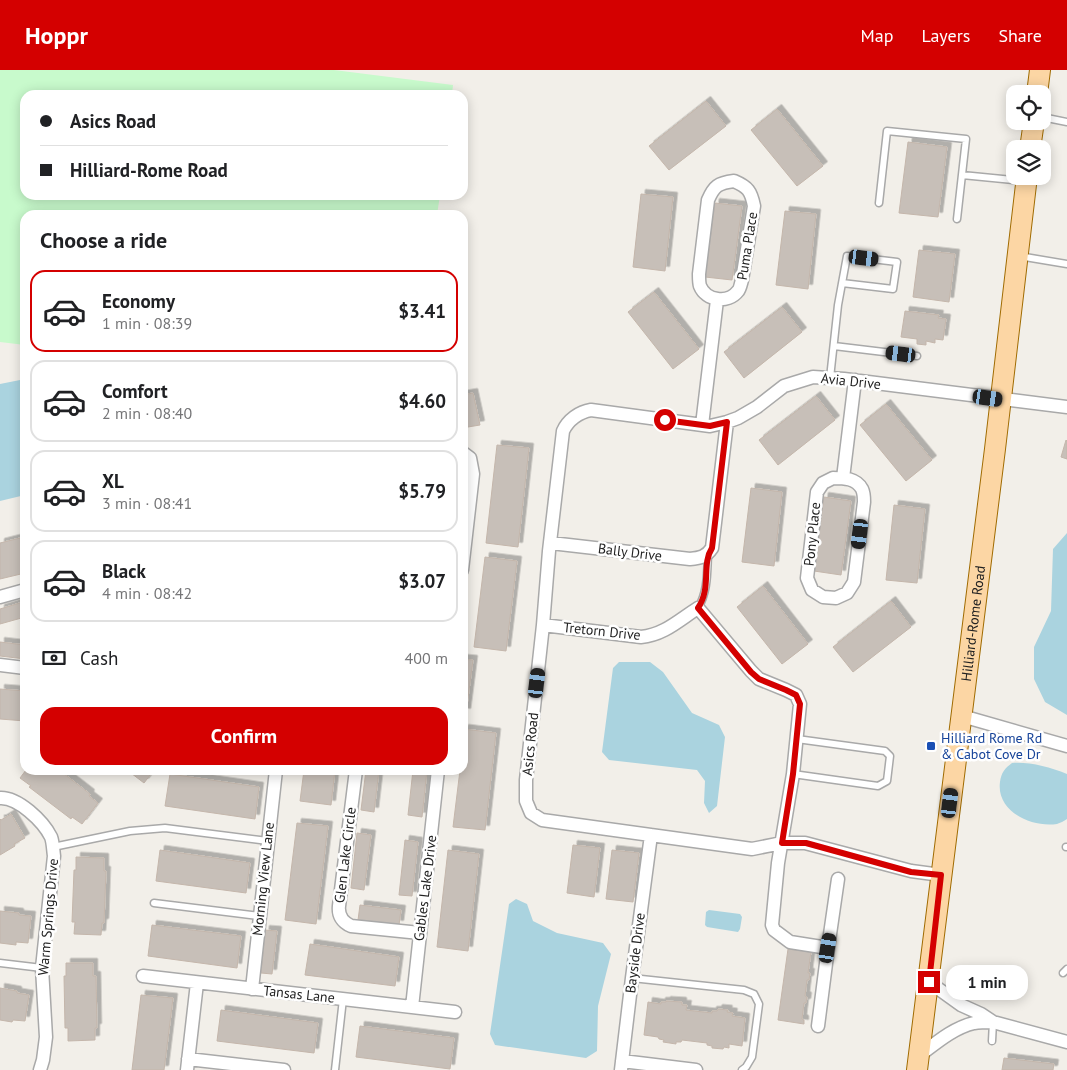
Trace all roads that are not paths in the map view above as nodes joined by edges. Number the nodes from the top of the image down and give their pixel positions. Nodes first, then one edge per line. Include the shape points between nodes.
1 (1040, 70) edge
2 (1038, 85) edge
3 (1051, 118) edge
4 (1067, 122) edge
5 (962, 175) junction
6 (1006, 178) edge
7 (1026, 185) edge
8 (879, 203) dead end
9 (957, 219) dead end
10 (1018, 256) junction
11 (1067, 264) edge
12 (842, 283) junction
13 (717, 300) junction
14 (834, 346) junction
15 (917, 356) dead end
16 (830, 378) junction
17 (855, 380) junction
18 (1001, 400) junction
19 (1067, 407) edge
20 (727, 422) junction
21 (702, 425) junction
22 (468, 456) edge
23 (844, 478) junction
24 (468, 518) edge
25 (551, 542) junction
26 (708, 554) junction
27 (20, 591) edge
28 (0, 597) edge
29 (698, 608) junction
30 (543, 625) junction
31 (0, 665) edge
32 (20, 667) edge
33 (962, 716) junction
34 (797, 739) junction
35 (1067, 746) edge
36 (793, 774) junction
37 (275, 775) edge
38 (355, 775) edge
39 (437, 775) edge
40 (0, 798) edge
41 (651, 835) junction
42 (268, 840) junction
43 (782, 843) junction
44 (53, 847) junction
45 (941, 875) junction
46 (838, 879) dead end
47 (154, 902) dead end
48 (259, 916) junction
49 (420, 933) junction
50 (828, 948) junction
51 (0, 963) edge
52 (42, 968) junction
53 (144, 976) dead end
54 (632, 978) junction
55 (929, 982) junction
56 (196, 983) junction
57 (252, 989) junction
58 (343, 999) junction
59 (412, 1007) junction
60 (455, 1012) dead end
61 (993, 1022) junction
62 (818, 1026) dead end
63 (992, 1041) dead end
64 (1067, 1042) edge
65 (919, 1063) edge
66 (188, 1064) edge
67 (622, 1066) edge
68 (271, 1069) edge
69 (40, 1070) edge
70 (284, 1070) edge
71 (335, 1070) edge
72 (696, 1070) edge
73 (742, 1070) edge

1 - 2 main road
3 - 4 lane
5 - 6 lane
5 - 8 lane via 966,139 886,131
5 - 9 lane
7 - 10 main road, Hilliard-Rome Road
10 - 11 lane
10 - 18 main road, Hilliard-Rome Road
12 - 12 lane via 847,256 897,262 893,289
12 - 14 lane
13 - 13 street, Puma Place via 700,286 708,200 712,189 722,182 734,181 744,185 752,194 754,206 738,291 729,298
13 - 21 street
14 - 15 lane
14 - 16 lane
16 - 17 street, Avia Drive
16 - 20 street, Avia Drive via 813,377 784,386 757,407
17 - 18 street, Avia Drive
17 - 23 street
18 - 19 street, Avia Drive
18 - 33 main road, Hilliard-Rome Road
20 - 21 street, Asics Road
20 - 26 street via 712,548
21 - 25 street, Asics Road via 591,410 584,411 566,424
22 - 24 street via 473,474
23 - 23 street, Pony Place via 855,481 863,490 854,582 847,593 836,598 823,597 812,590 807,578 817,492 823,483 833,478
25 - 26 street, Bally Drive via 690,559
25 - 30 street, Asics Road
26 - 29 lane via 706,590
27 - 28 street
29 - 30 street, Tretorn Drive via 664,632 652,636
29 - 34 street via 751,672 759,679 796,695 800,704
30 - 41 street, Asics Road via 526,780 526,801 531,813 542,820
31 - 32 street
33 - 35 street
33 - 45 main road, Hilliard-Rome Road
34 - 36 street
34 - 36 lane via 885,751 890,756 887,781 878,786
36 - 43 street
37 - 42 street, Morning View Lane
38 - 49 street, Glen Lake Circle via 340,916 351,926
39 - 49 street, Gables Lake Drive
40 - 44 street, Warm Springs Drive via 6,797 23,805 46,828
41 - 43 street, Asics Road via 752,849
41 - 54 street, Bayside Drive
42 - 44 lane via 164,828 130,831
42 - 48 street, Morning View Lane
43 - 45 street, Asics Road via 806,843 911,872
43 - 50 street via 772,914 774,930 790,942
44 - 52 street, Warm Springs Drive
45 - 55 main road, Hilliard-Rome Road
46 - 50 street
47 - 48 lane
48 - 57 street, Morning View Lane
49 - 59 street, Gables Lake Drive
50 - 62 street
51 - 52 lane
52 - 69 street, Warm Springs Drive via 46,1037
53 - 56 street, Tansas Lane
54 - 67 street, Bayside Drive
54 - 73 lane via 744,990 754,994 759,1004 752,1057
55 - 61 street via 961,1005
55 - 65 main road, Hilliard-Rome Road
56 - 57 street, Tansas Lane
56 - 66 street
57 - 58 street, Tansas Lane
58 - 59 street, Tansas Lane
58 - 71 lane
59 - 60 street, Tansas Lane
61 - 63 lane
61 - 64 street
61 - 65 street via 961,1027
66 - 68 street
67 - 72 street
68 - 70 street

